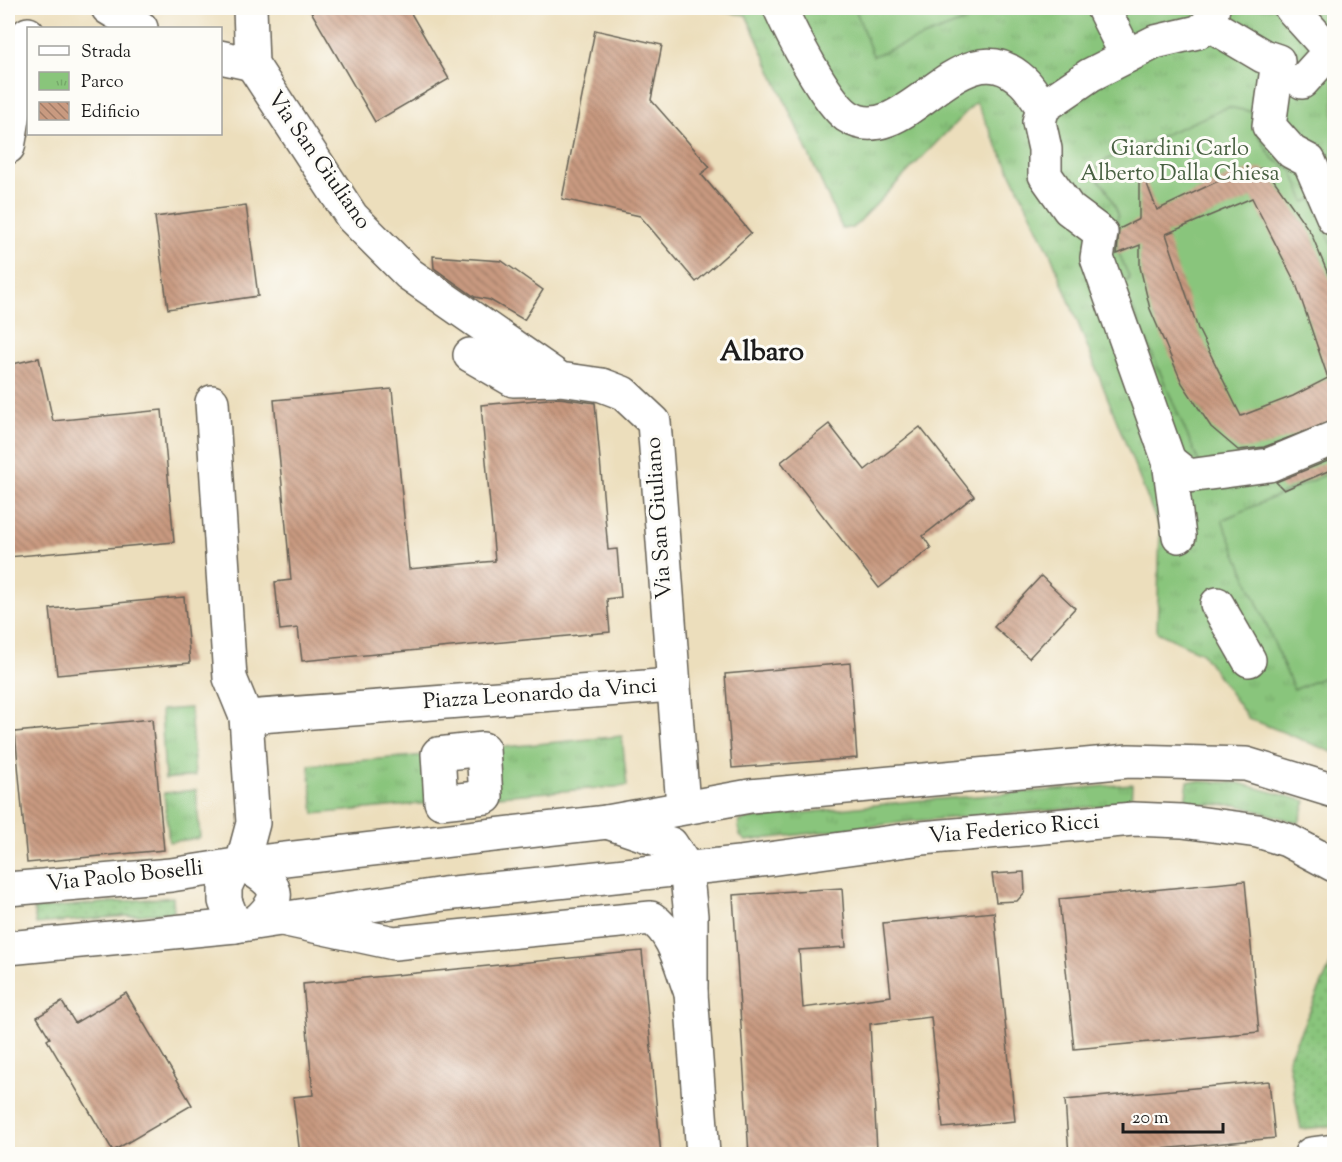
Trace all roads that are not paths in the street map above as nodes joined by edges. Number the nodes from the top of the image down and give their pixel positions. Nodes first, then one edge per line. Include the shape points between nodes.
1 (33, 8) edge
2 (108, 8) edge
3 (250, 8) edge
4 (780, 8) edge
5 (1103, 8) edge
6 (1291, 8) edge
7 (1211, 16) edge
8 (30, 27) edge
9 (139, 27) edge
10 (27, 40) edge
11 (1126, 56) junction
12 (222, 57) edge
13 (252, 64) junction
14 (1302, 82) dead end
15 (1042, 107) junction
16 (8, 147) edge
17 (1335, 219) edge
18 (470, 355) dead end
19 (560, 379) junction
20 (212, 402) dead end
21 (1335, 438) edge
22 (1169, 461) junction
23 (1179, 536) dead end
24 (1217, 604) dead end
25 (1249, 660) dead end
26 (672, 685) junction
27 (246, 717) junction
28 (1335, 791) edge
29 (683, 806) junction
30 (607, 822) junction
31 (242, 864) junction
32 (1335, 865) edge
33 (686, 867) junction
34 (8, 889) edge
35 (244, 923) junction
36 (680, 936) junction
37 (8, 948) edge
38 (1335, 1151) edge
39 (703, 1155) edge
40 (1311, 1155) edge

1 - 8 street
2 - 9 street
3 - 13 street
4 - 15 street via 832,100 848,116 882,123 975,66 1005,69 1023,81
5 - 11 street
6 - 14 street via 1330,51
7 - 11 street via 1198,32 1155,42
7 - 17 street via 1263,56 1278,61 1269,126 1292,152 1310,161
10 - 16 street
11 - 15 street
12 - 13 street
13 - 19 street, Via San Giuliano via 351,217 409,274
15 - 22 street via 1039,122 1045,175 1069,209 1101,233 1097,258
18 - 19 street, Via San Giuliano via 513,380
19 - 26 street, Via San Giuliano via 602,385 623,393 654,422
20 - 27 street via 230,678
21 - 22 street via 1269,465 1188,476
22 - 23 street
24 - 25 street
26 - 27 street, Piazza Leonardo da Vinci
26 - 29 street, Piazza Leonardo da Vinci
27 - 31 street via 253,823
28 - 29 street via 1246,764 1129,761 750,796
29 - 30 street
30 - 31 street
30 - 33 street via 671,844
31 - 34 street, Via Paolo Boselli via 171,875
31 - 35 street via 225,887 225,901
31 - 35 street via 265,876 273,885 274,899 269,910
32 - 33 street, Via Federico Ricci via 1287,840 1258,831 1182,820 1133,819 922,838
33 - 35 street via 444,894
33 - 36 street
35 - 36 street via 394,943 651,918
35 - 37 street
36 - 39 street via 691,993
38 - 40 street

